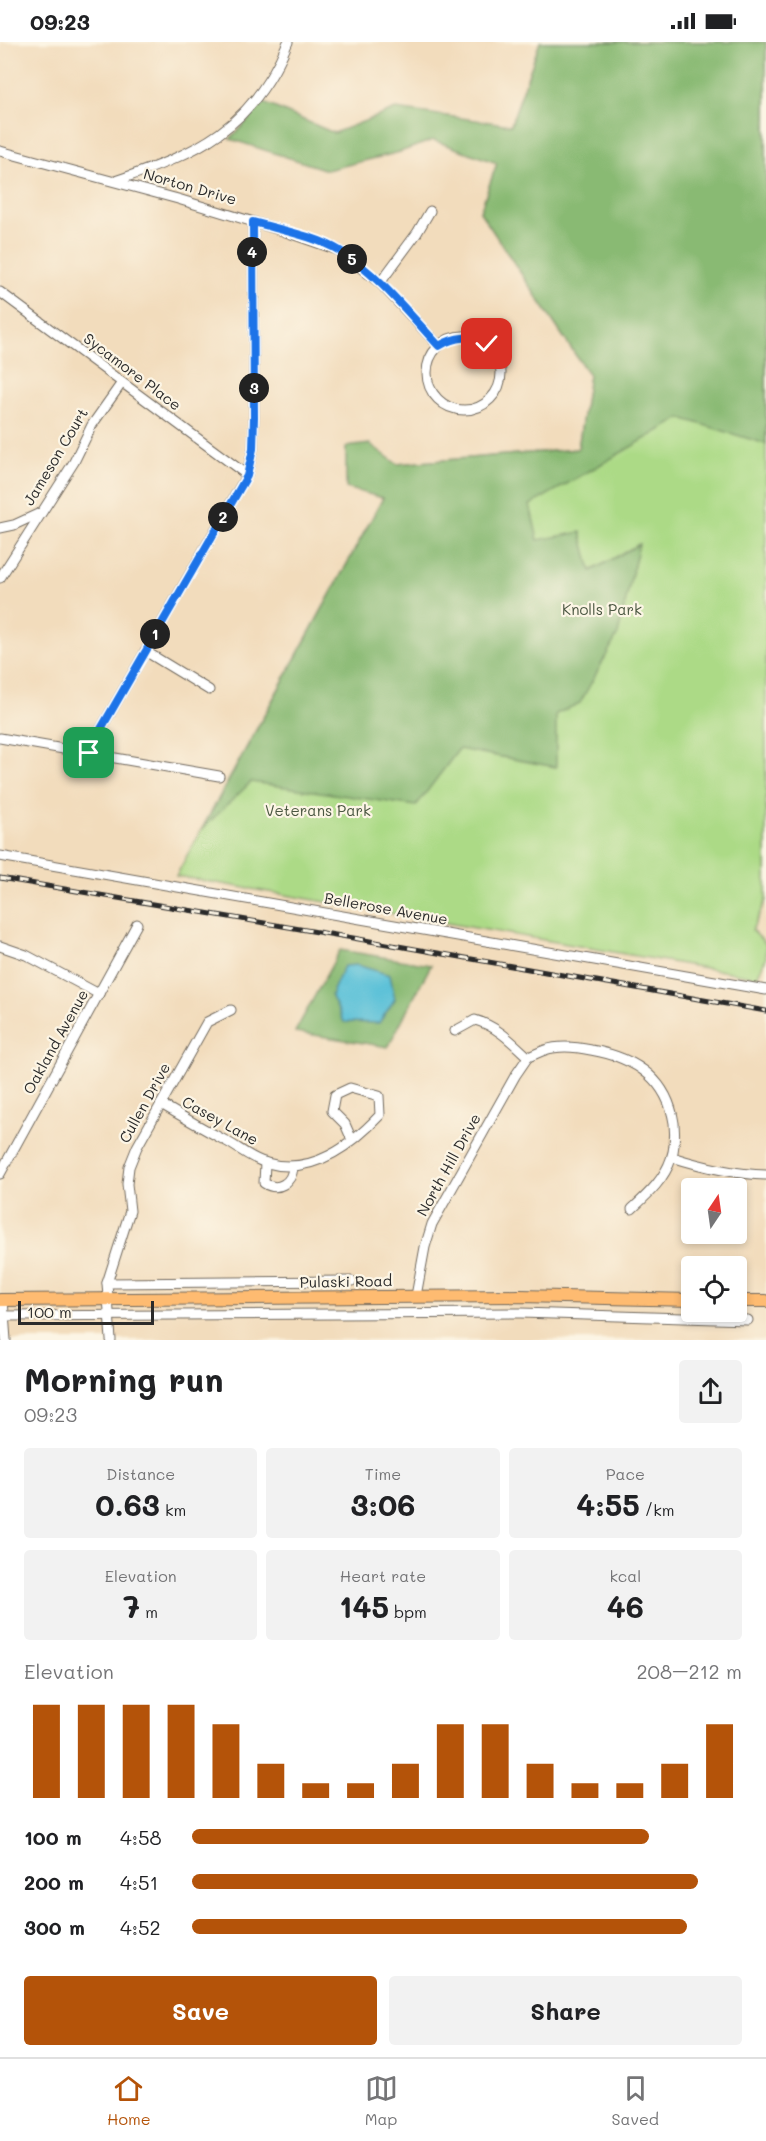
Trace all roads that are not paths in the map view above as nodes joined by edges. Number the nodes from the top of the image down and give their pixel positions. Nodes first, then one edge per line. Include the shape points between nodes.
1 (288, 42) edge
2 (0, 151) edge
3 (115, 181) junction
4 (430, 211) dead end
5 (253, 222) junction
6 (380, 283) junction
7 (0, 292) edge
8 (439, 346) junction
9 (121, 384) junction
10 (247, 476) junction
11 (40, 513) junction
12 (0, 528) edge
13 (0, 578) edge
14 (145, 651) junction
15 (209, 690) dead end
16 (0, 738) edge
17 (89, 753) junction
18 (219, 776) dead end
19 (0, 856) edge
20 (137, 924) dead end
21 (3, 946) edge
22 (0, 957) edge
23 (766, 990) edge
24 (99, 994) junction
25 (231, 1010) dead end
26 (455, 1031) dead end
27 (528, 1057) junction
28 (161, 1104) junction
29 (352, 1140) junction
30 (672, 1157) junction
31 (265, 1163) junction
32 (293, 1167) junction
33 (0, 1174) edge
34 (766, 1175) edge
35 (632, 1209) dead end
36 (352, 1281) dead end
37 (107, 1283) junction
38 (416, 1296) junction
39 (520, 1296) junction
40 (108, 1299) junction
41 (1, 1300) edge
42 (681, 1300) edge
43 (747, 1301) edge
44 (766, 1301) edge
45 (521, 1313) junction
46 (109, 1315) junction
47 (681, 1315) edge
48 (2, 1316) edge
49 (6, 1340) edge
50 (111, 1340) edge

1 - 3 street via 256,102 218,136 164,165
2 - 3 street, Norton Drive
3 - 5 street, Norton Drive
4 - 6 street
5 - 6 street, Norton Drive via 338,250
5 - 10 street via 254,417
6 - 8 street, Norton Drive
7 - 9 street, Sycamore Place
8 - 8 street via 462,337 487,344 501,365 498,390 490,400 480,407 458,410 437,399 431,389 428,366
9 - 10 street, Sycamore Place
9 - 11 street, Jameson Court
10 - 14 street
11 - 12 street
11 - 13 street, Jameson Court
14 - 15 street
14 - 17 street
16 - 17 street
17 - 18 street
19 - 23 street, Bellerose Avenue
20 - 24 street, Oakland Avenue
21 - 22 street
21 - 24 street
24 - 33 street, Oakland Avenue
25 - 28 street, Cullen Drive via 207,1022
26 - 27 street via 475,1020 488,1024
27 - 30 street via 546,1049 568,1047 615,1054 636,1065 650,1075 668,1101 675,1128
27 - 38 street, North Hill Drive via 432,1224
28 - 31 street, Casey Lane
28 - 37 street, Cullen Drive via 129,1167 130,1211
29 - 29 street, Casey Lane via 380,1115 379,1096 350,1088 335,1095 332,1111 345,1124
29 - 32 street, Casey Lane via 314,1163
30 - 34 street via 710,1169
30 - 35 street via 652,1191
31 - 32 street, Casey Lane
31 - 32 street, Casey Lane via 264,1183 276,1188 287,1183
36 - 37 street
37 - 40 street, Cullen Drive
38 - 39 main road, Pulaski Road
38 - 40 main road, Pulaski Road
39 - 42 main road, Pulaski Road
39 - 45 street
40 - 41 main road, Pulaski Road
40 - 46 street, Cullen Drive
41 - 48 street
43 - 44 main road
45 - 46 street
45 - 47 street
46 - 48 street
46 - 50 street, Cullen Drive
48 - 49 street

